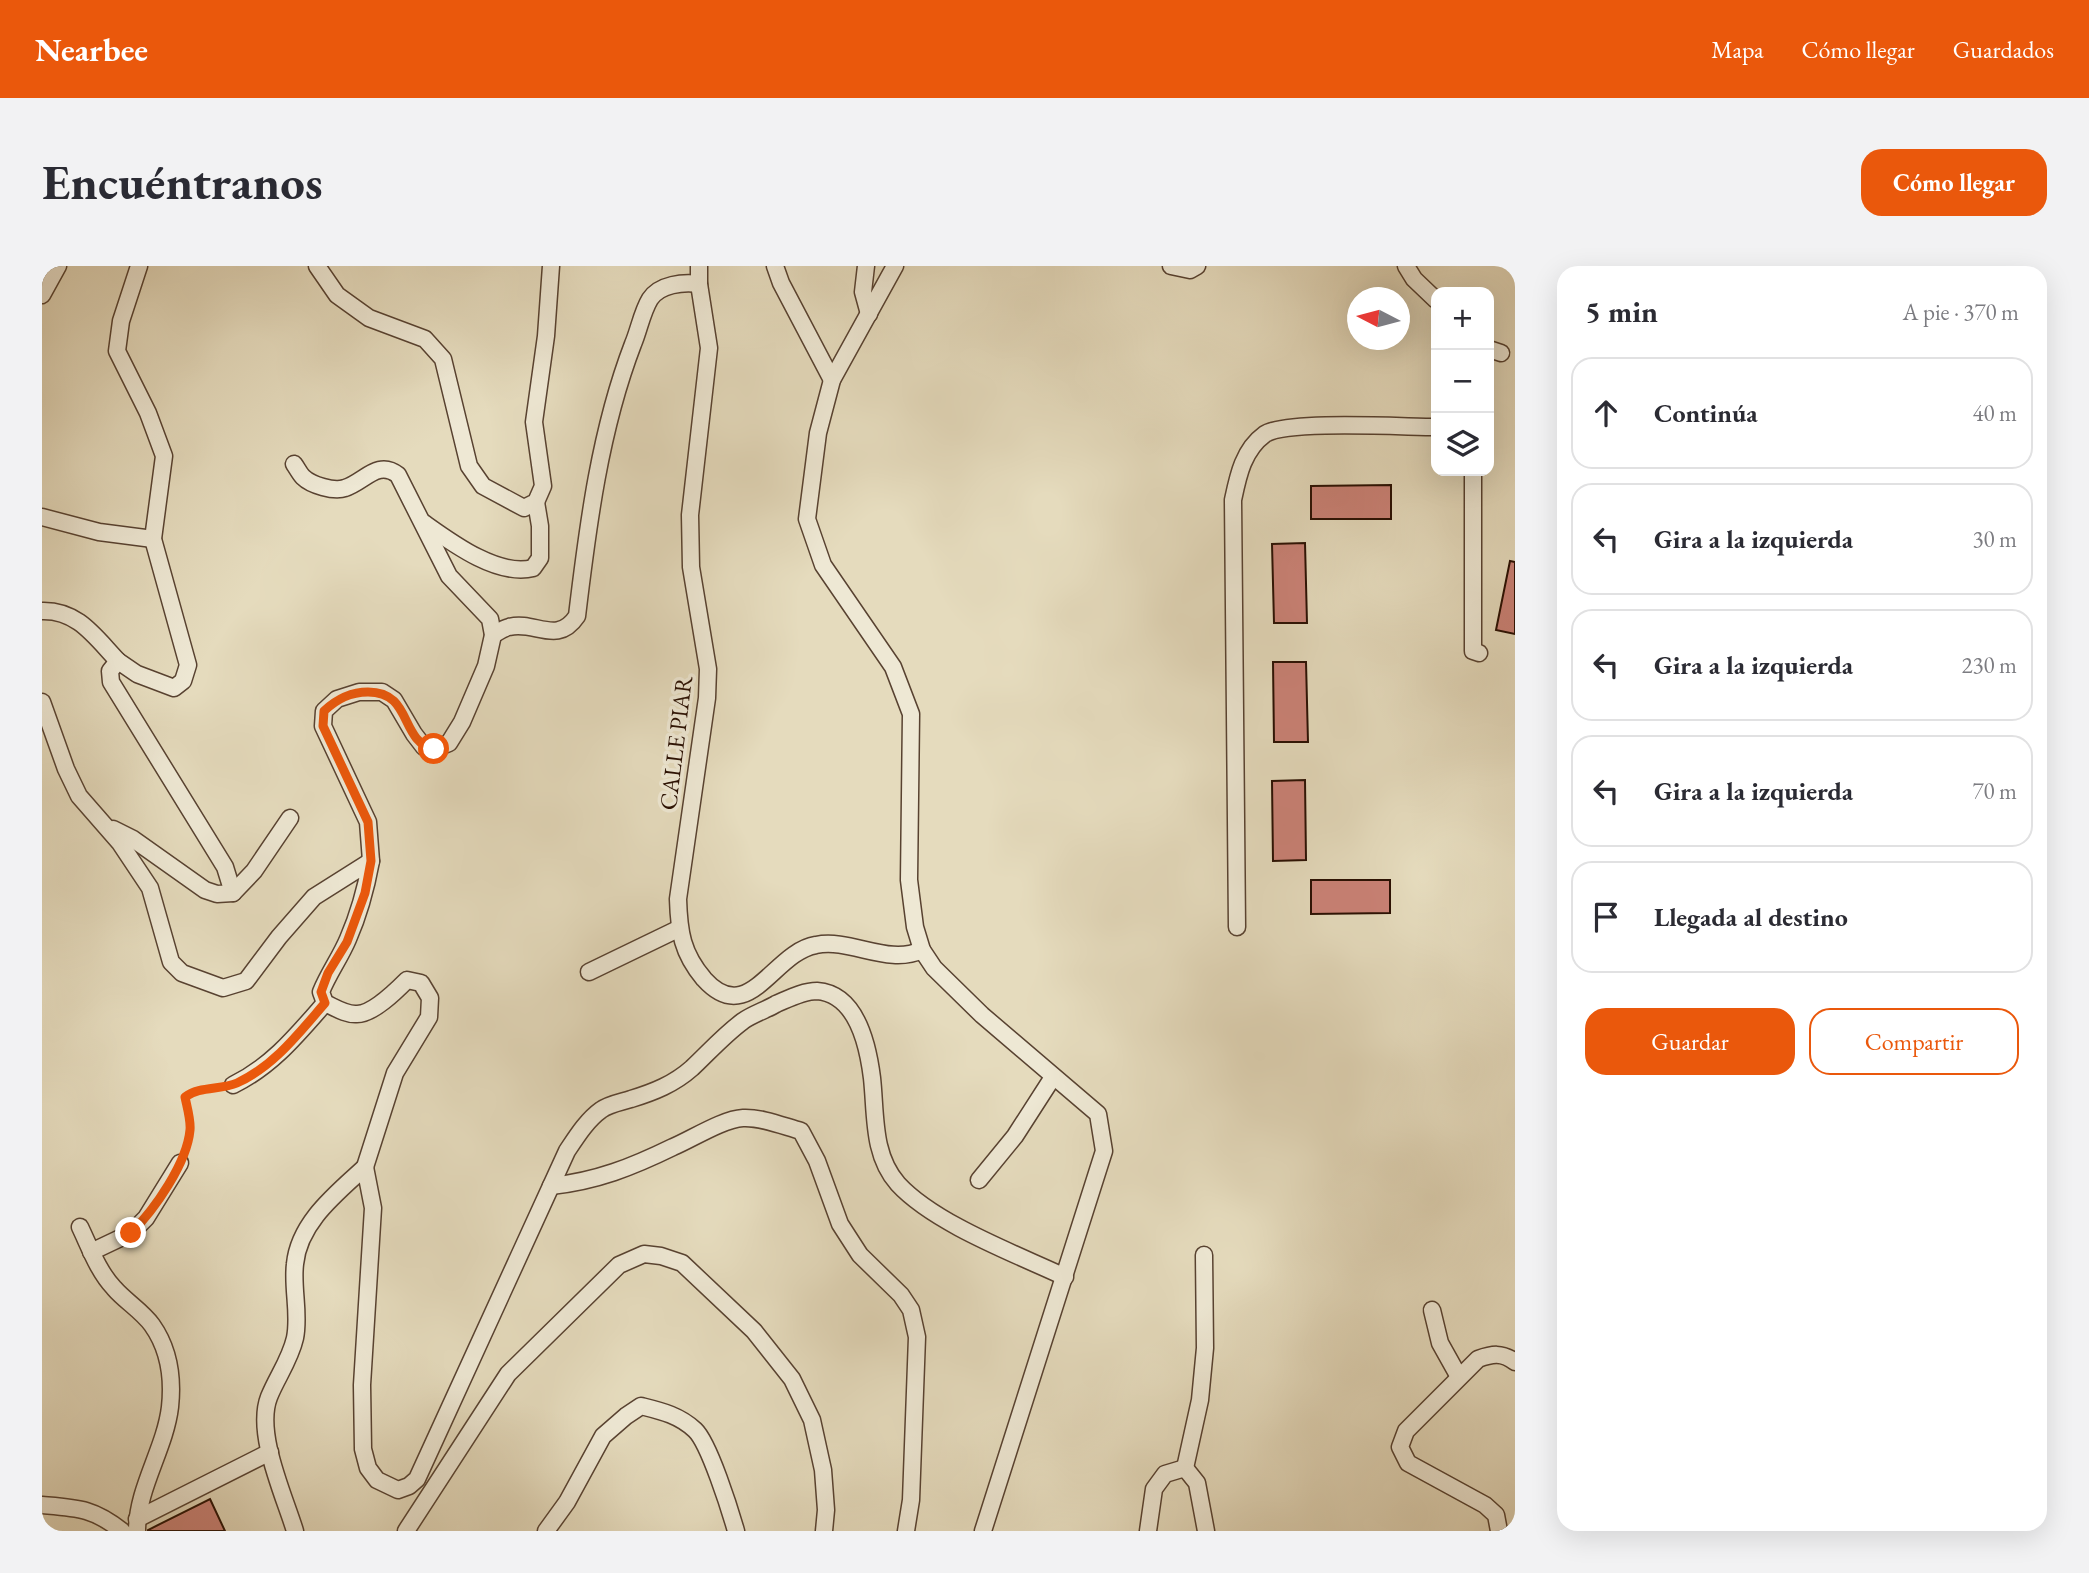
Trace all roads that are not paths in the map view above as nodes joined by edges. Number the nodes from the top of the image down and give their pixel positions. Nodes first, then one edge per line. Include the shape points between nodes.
1 (58, 266) edge
2 (139, 266) edge
3 (317, 266) edge
4 (551, 266) edge
5 (699, 266) edge
6 (775, 266) edge
7 (866, 266) edge
8 (895, 266) edge
9 (1171, 266) edge
10 (1197, 266) edge
11 (1406, 266) edge
12 (699, 284) junction
13 (42, 295) edge
14 (1431, 295) edge
15 (869, 314) junction
16 (832, 380) junction
17 (1431, 427) edge
18 (294, 464) dead end
19 (1473, 476) edge
20 (536, 502) junction
21 (42, 517) edge
22 (421, 521) junction
23 (153, 539) junction
24 (42, 611) edge
25 (494, 635) junction
26 (1479, 653) dead end
27 (118, 661) junction
28 (42, 702) edge
29 (290, 818) dead end
30 (104, 825) junction
31 (371, 861) junction
32 (233, 893) junction
33 (1237, 927) dead end
34 (678, 929) junction
35 (922, 950) junction
36 (589, 972) dead end
37 (325, 1003) junction
38 (1053, 1077) junction
39 (233, 1085) road end
40 (180, 1163) road end
41 (365, 1167) junction
42 (979, 1180) dead end
43 (551, 1186) junction
44 (80, 1227) dead end
45 (91, 1252) junction
46 (1204, 1255) dead end
47 (1065, 1277) junction
48 (1432, 1310) dead end
49 (1515, 1362) edge
50 (1459, 1377) junction
51 (270, 1452) junction
52 (1185, 1468) junction
53 (42, 1505) edge
54 (137, 1525) edge
55 (122, 1531) edge
56 (295, 1531) edge
57 (406, 1531) edge
58 (546, 1531) edge
59 (736, 1531) edge
60 (824, 1531) edge
61 (906, 1531) edge
62 (984, 1531) edge
63 (1148, 1531) edge
64 (1206, 1531) edge
65 (1499, 1531) edge

1 - 13 street
2 - 23 street via 121,321 117,351 164,456
3 - 20 street via 337,295 369,317 425,339 443,359 469,466 483,486 496,494 524,508
4 - 20 street via 534,422 543,486
5 - 12 street, CALLE PIAR
6 - 16 street
7 - 15 street via 863,292
8 - 15 street
9 - 10 street via 1190,270
11 - 14 street
12 - 25 street via 683,282 651,297 619,381 590,512 577,616 570,627 557,631 510,626
12 - 34 street, CALLE PIAR via 709,348 690,515 691,567 708,669
15 - 16 street
16 - 35 street via 818,433 807,519 823,565 893,667 911,714 909,880
17 - 33 street via 1298,426 1266,434 1242,460 1233,500
18 - 22 street via 305,479 330,489 343,489 376,469 391,469
19 - 26 street via 1473,651
20 - 22 street via 540,558 533,568 519,572 467,553
21 - 23 street via 99,532
22 - 25 street via 449,576 490,619
23 - 27 street via 188,665 183,681 174,688 136,674
24 - 27 street via 79,621
25 - 31 street via 486,666 449,743 434,749 424,747 394,700 382,692 359,692 337,699 324,711 323,726 368,822
27 - 32 street via 110,671 111,682 225,867
28 - 30 street via 79,796
29 - 32 street
30 - 31 street via 150,888 171,962 182,973 223,988 246,981 314,897
30 - 32 street via 133,839 205,890
31 - 37 street via 347,942 321,992
34 - 35 street, CALLE PIAR via 688,958 706,981 721,994 734,997 750,993 795,954 814,945 910,956
34 - 36 street
35 - 38 street via 982,1015
37 - 39 street via 287,1047
37 - 41 street via 358,1014 388,999 407,980 421,983 430,998 429,1017 395,1073
38 - 42 street via 1015,1136
38 - 47 street via 1098,1114 1104,1151
40 - 45 street via 146,1218 131,1233
41 - 43 street via 373,1208 362,1385 363,1449 377,1480 398,1490 417,1479
41 - 51 street via 327,1202 305,1232 298,1252 295,1336 268,1399 265,1427
43 - 47 street via 567,1150 603,1109 660,1090 745,1019 816,991 836,997 853,1013 864,1038 878,1144 886,1167 899,1184 929,1210
43 - 61 street via 586,1182 630,1167 743,1118 801,1131 840,1224 860,1255 911,1310 917,1337
44 - 45 street
45 - 54 street via 113,1287 152,1325 166,1351 172,1380 170,1410
46 - 52 street via 1203,1374
47 - 62 street
48 - 50 street via 1440,1343
49 - 50 street via 1494,1353 1478,1359
50 - 65 street via 1406,1431 1400,1447 1408,1463 1485,1504 1496,1515
51 - 54 street
51 - 56 street
52 - 63 street via 1166,1474 1154,1489
52 - 64 street via 1197,1483
53 - 55 street via 86,1509
57 - 60 street via 508,1374 619,1265 644,1254 682,1263 754,1331 792,1379 812,1420 823,1470
58 - 59 street via 603,1436 641,1406 671,1413 697,1431

